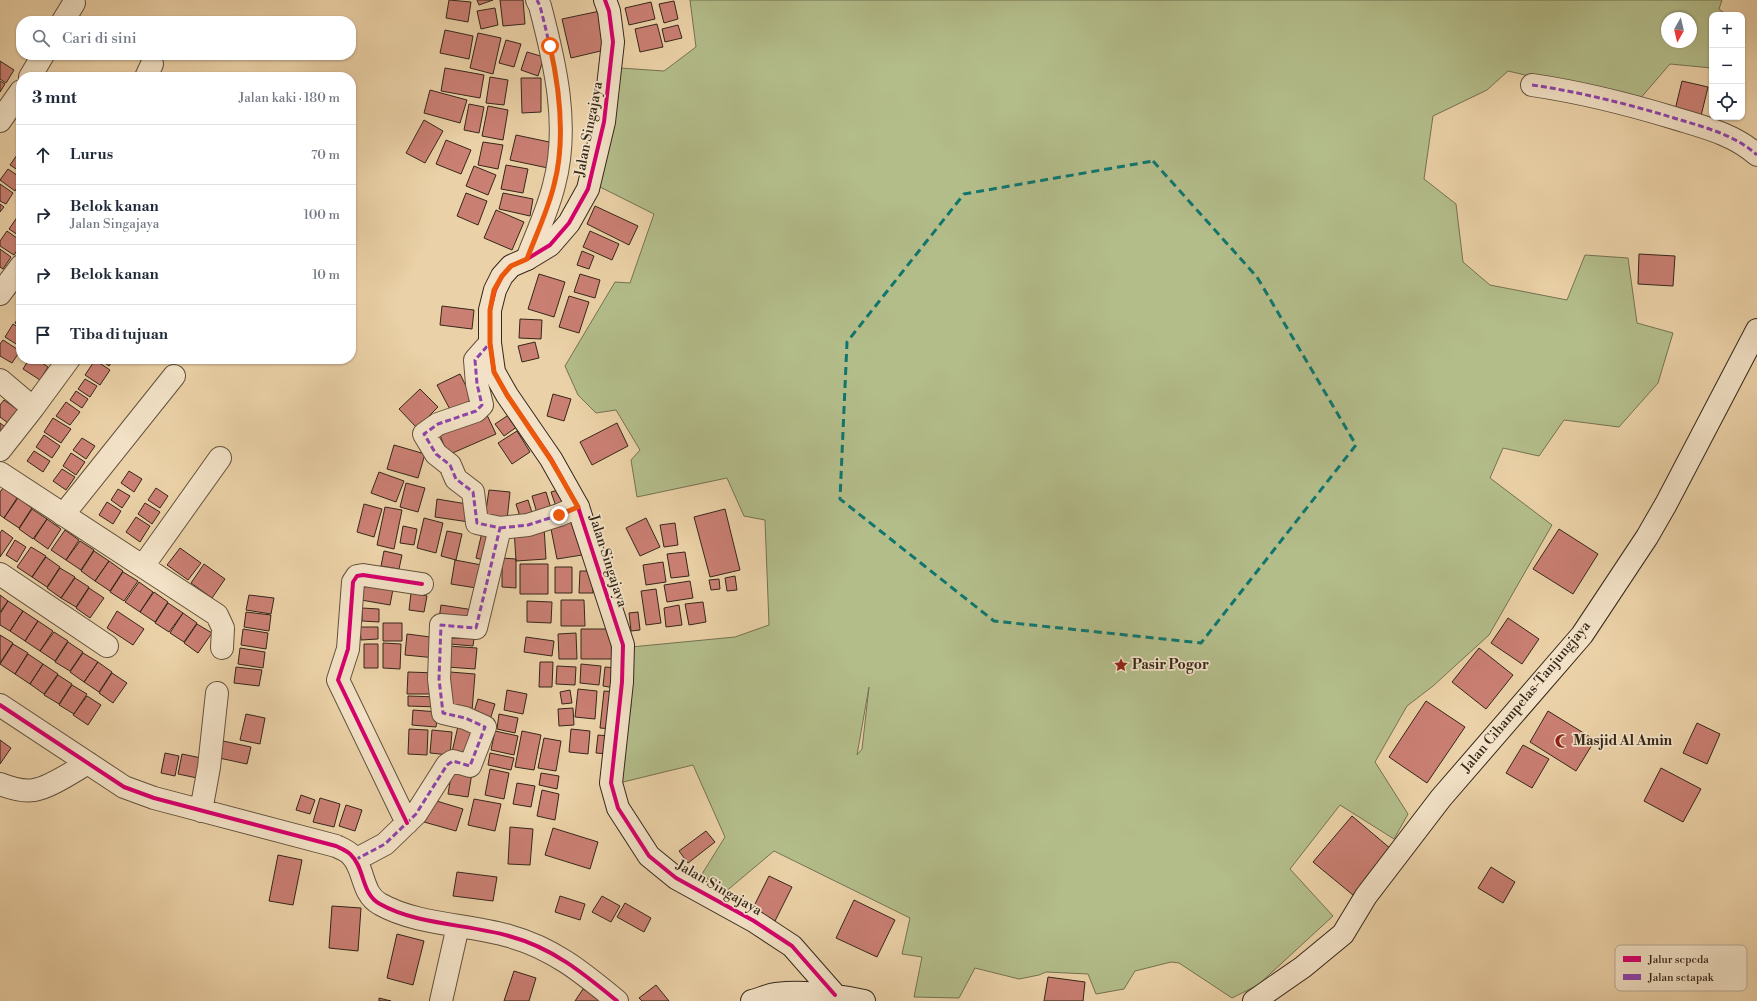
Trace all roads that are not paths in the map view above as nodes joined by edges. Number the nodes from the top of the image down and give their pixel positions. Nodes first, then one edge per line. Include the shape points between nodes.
1 (537, 0) edge
2 (605, 0) edge
3 (74, 3) dead end
4 (66, 16) edge
5 (40, 60) edge
6 (33, 72) edge
7 (1532, 85) dead end
8 (16, 98) edge
9 (0, 121) edge
10 (1757, 155) edge
11 (527, 259) junction
12 (16, 273) edge
13 (0, 294) edge
14 (1757, 330) edge
15 (490, 343) junction
16 (65, 364) edge
17 (174, 376) dead end
18 (0, 380) edge
19 (33, 408) junction
20 (0, 450) edge
21 (220, 458) dead end
22 (0, 474) edge
23 (578, 507) junction
24 (63, 515) junction
25 (500, 528) junction
26 (143, 566) junction
27 (0, 574) edge
28 (422, 584) dead end
29 (107, 646) dead end
30 (222, 648) dead end
31 (217, 693) dead end
32 (0, 706) edge
33 (88, 763) junction
34 (0, 784) edge
35 (201, 811) junction
36 (407, 823) junction
37 (355, 860) junction
38 (458, 926) junction
39 (835, 995) junction
40 (441, 1001) edge
41 (617, 1001) edge
42 (752, 1001) edge
43 (864, 1001) edge
44 (1254, 1001) edge

1 - 11 street via 556,72 560,141 554,186
2 - 11 street, Jalan Singajaya via 613,42 604,122 588,189 569,223 550,245
3 - 4 street
5 - 6 street
7 - 10 street via 1634,106 1700,125 1747,146
8 - 9 street
11 - 15 street, Jalan Singajaya via 511,266 494,290 490,310
12 - 13 street
14 - 44 street, Jalan Cihampelas-Tanjungjaya via 1647,538 1582,635 1440,798 1366,896 1343,934 1303,968
15 - 23 street, Jalan Singajaya via 494,372
15 - 25 street via 474,360 482,405 476,411 438,424 424,434 436,454 450,465 456,479 473,492 477,523
16 - 19 street
17 - 24 street
18 - 19 street
19 - 20 street
21 - 26 street
22 - 24 street
23 - 25 street via 528,525
23 - 39 street, Jalan Singajaya via 623,645 622,682 611,783 618,808 649,856 676,878 754,920 792,946
24 - 26 street
25 - 36 street via 476,628 441,625 438,679 443,713 465,718 485,727 470,766 453,762 447,765 416,814
26 - 30 street via 218,614 223,628
27 - 29 street
28 - 36 street via 357,576 353,582 348,649 338,680
31 - 35 street via 209,767
32 - 33 street
33 - 34 street via 34,790 16,789
33 - 35 street via 124,787
35 - 37 street via 336,846 351,854
36 - 37 street via 385,844
37 - 38 street via 365,887 378,903 396,912
38 - 40 street
38 - 41 street via 509,935 546,949 572,964
39 - 42 street via 776,994
39 - 43 street

